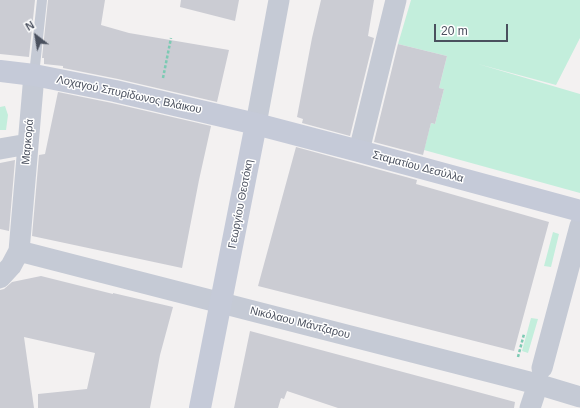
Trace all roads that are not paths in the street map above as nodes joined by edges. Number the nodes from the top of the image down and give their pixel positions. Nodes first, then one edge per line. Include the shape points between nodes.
1 (42, 0) edge
2 (279, 0) edge
3 (396, 0) edge
4 (0, 70) edge
5 (34, 75) junction
6 (256, 124) junction
7 (28, 144) junction
8 (0, 149) edge
9 (359, 151) junction
10 (580, 211) edge
11 (580, 226) edge
12 (19, 251) junction
13 (0, 278) edge
14 (221, 302) junction
15 (542, 368) dead end
16 (580, 396) edge
17 (200, 408) edge

1 - 5 lane, Μαρκορά
2 - 6 street, Γεωργίου Θεοτόκη
3 - 9 street
4 - 5 main road, Λοχαγού Σπυρίδωνος Βλάικου
5 - 6 main road, Λοχαγού Σπυρίδωνος Βλάικου
5 - 7 street, Μαρκορά
6 - 9 main road, Σταματίου Δεσύλλα
6 - 14 main road, Γεωργίου Θεοτόκη
7 - 8 street
7 - 12 street, Μαρκορά
9 - 10 main road, Σταματίου Δεσύλλα
11 - 15 street
12 - 13 street, Μαρκορά via 11,266
12 - 14 street, Νικόλαου Μάντζαρου
14 - 16 street, Νικόλαου Μάντζαρου
14 - 17 main road, Γεωργίου Θεοτόκη

